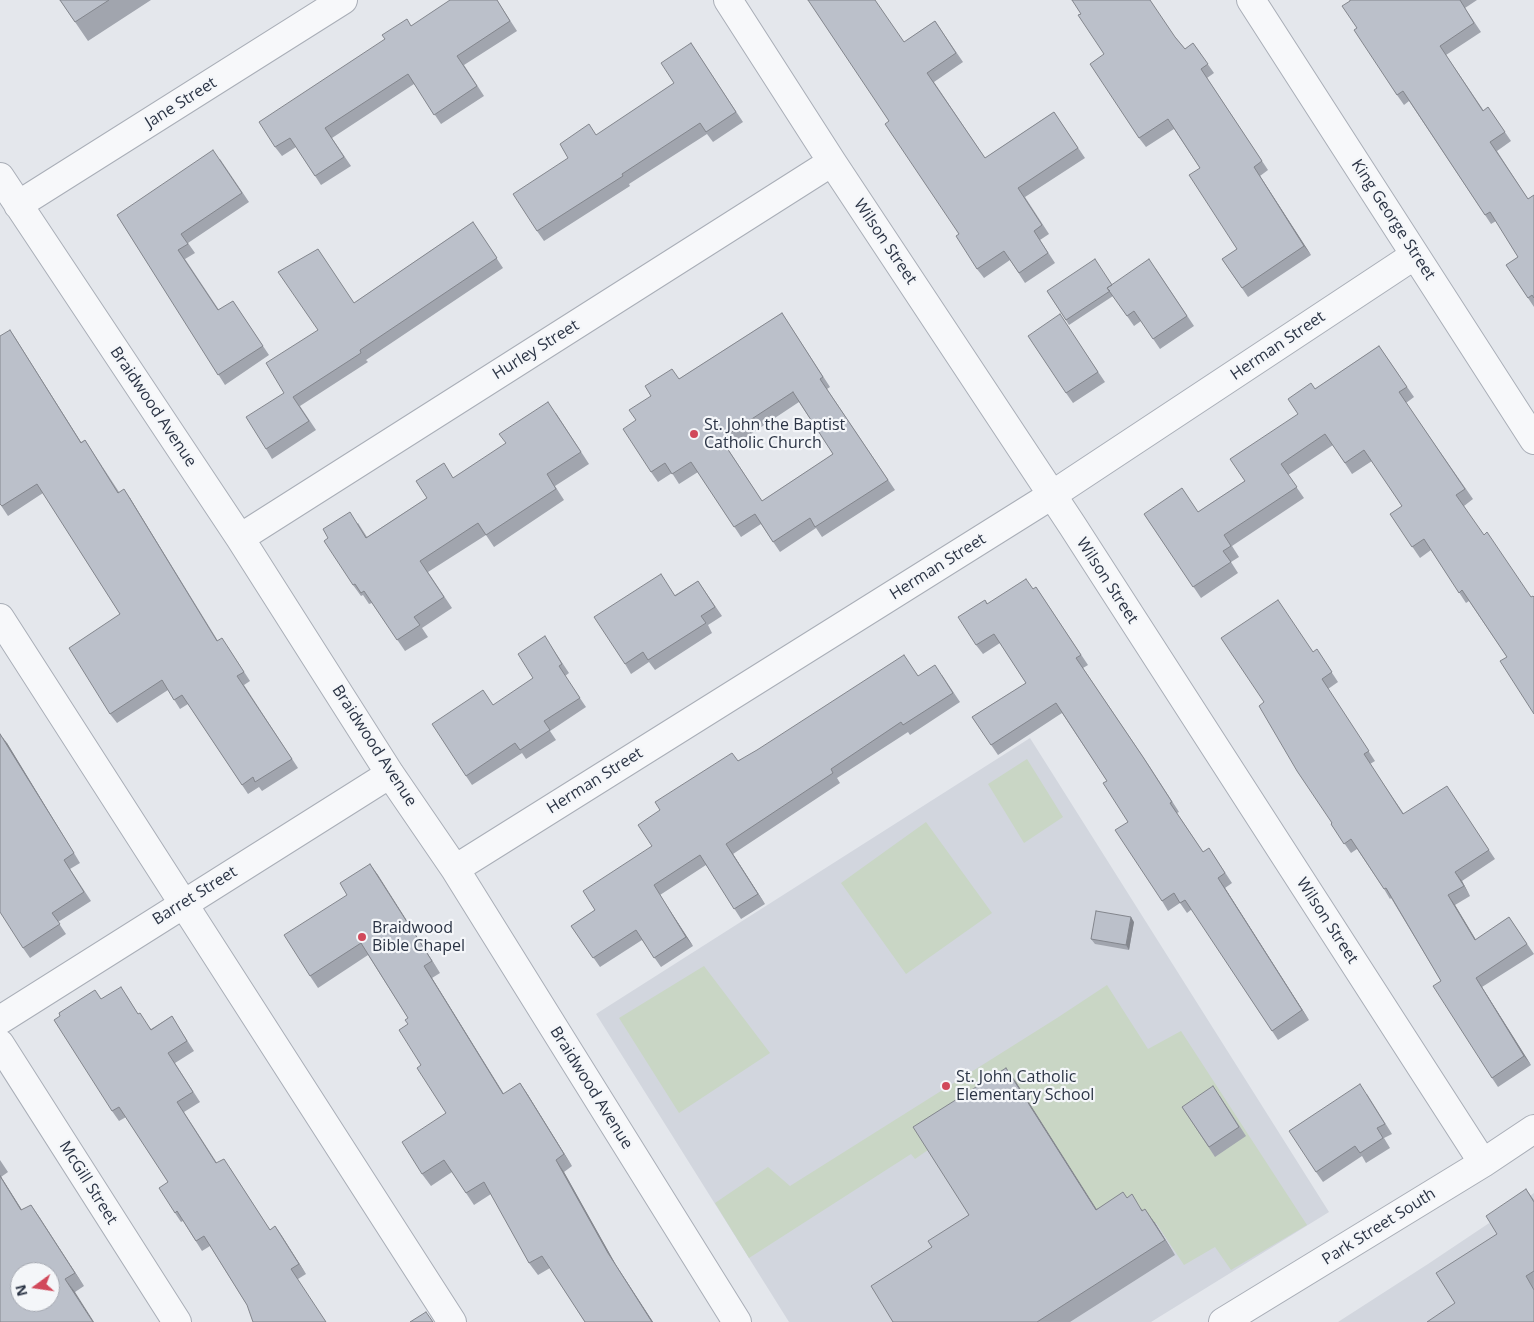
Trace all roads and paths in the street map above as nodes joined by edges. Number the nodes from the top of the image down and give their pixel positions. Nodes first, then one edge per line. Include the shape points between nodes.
1 (343, 0) edge
2 (728, 0) edge
3 (1251, 0) edge
4 (832, 162) junction
5 (0, 177) edge
6 (18, 205) junction
7 (1415, 255) junction
8 (1534, 440) edge
9 (1052, 495) junction
10 (240, 538) junction
11 (0, 618) edge
12 (390, 774) junction
13 (455, 869) junction
14 (184, 904) junction
15 (0, 1020) edge
16 (0, 1044) edge
17 (1534, 1129) edge
18 (1483, 1164) junction
19 (177, 1322) edge
20 (452, 1322) edge
21 (737, 1322) edge
22 (1223, 1322) edge

1 - 6 street, Jane Street
2 - 4 street, Wilson Street
3 - 7 street, King George Street
4 - 9 street, Wilson Street
4 - 10 street, Hurley Street
5 - 6 street, Braidwood Avenue
6 - 10 street, Braidwood Avenue
7 - 8 street, King George Street
7 - 9 street, Herman Street
9 - 13 street, Herman Street
9 - 18 street, Wilson Street
10 - 12 street, Braidwood Avenue
11 - 14 street
12 - 13 street, Braidwood Avenue
12 - 14 street, Barret Street
13 - 21 street, Braidwood Avenue
14 - 15 street, Barret Street
14 - 20 street
16 - 19 street, McGill Street
17 - 18 street, Park Street South
18 - 22 street, Park Street South

